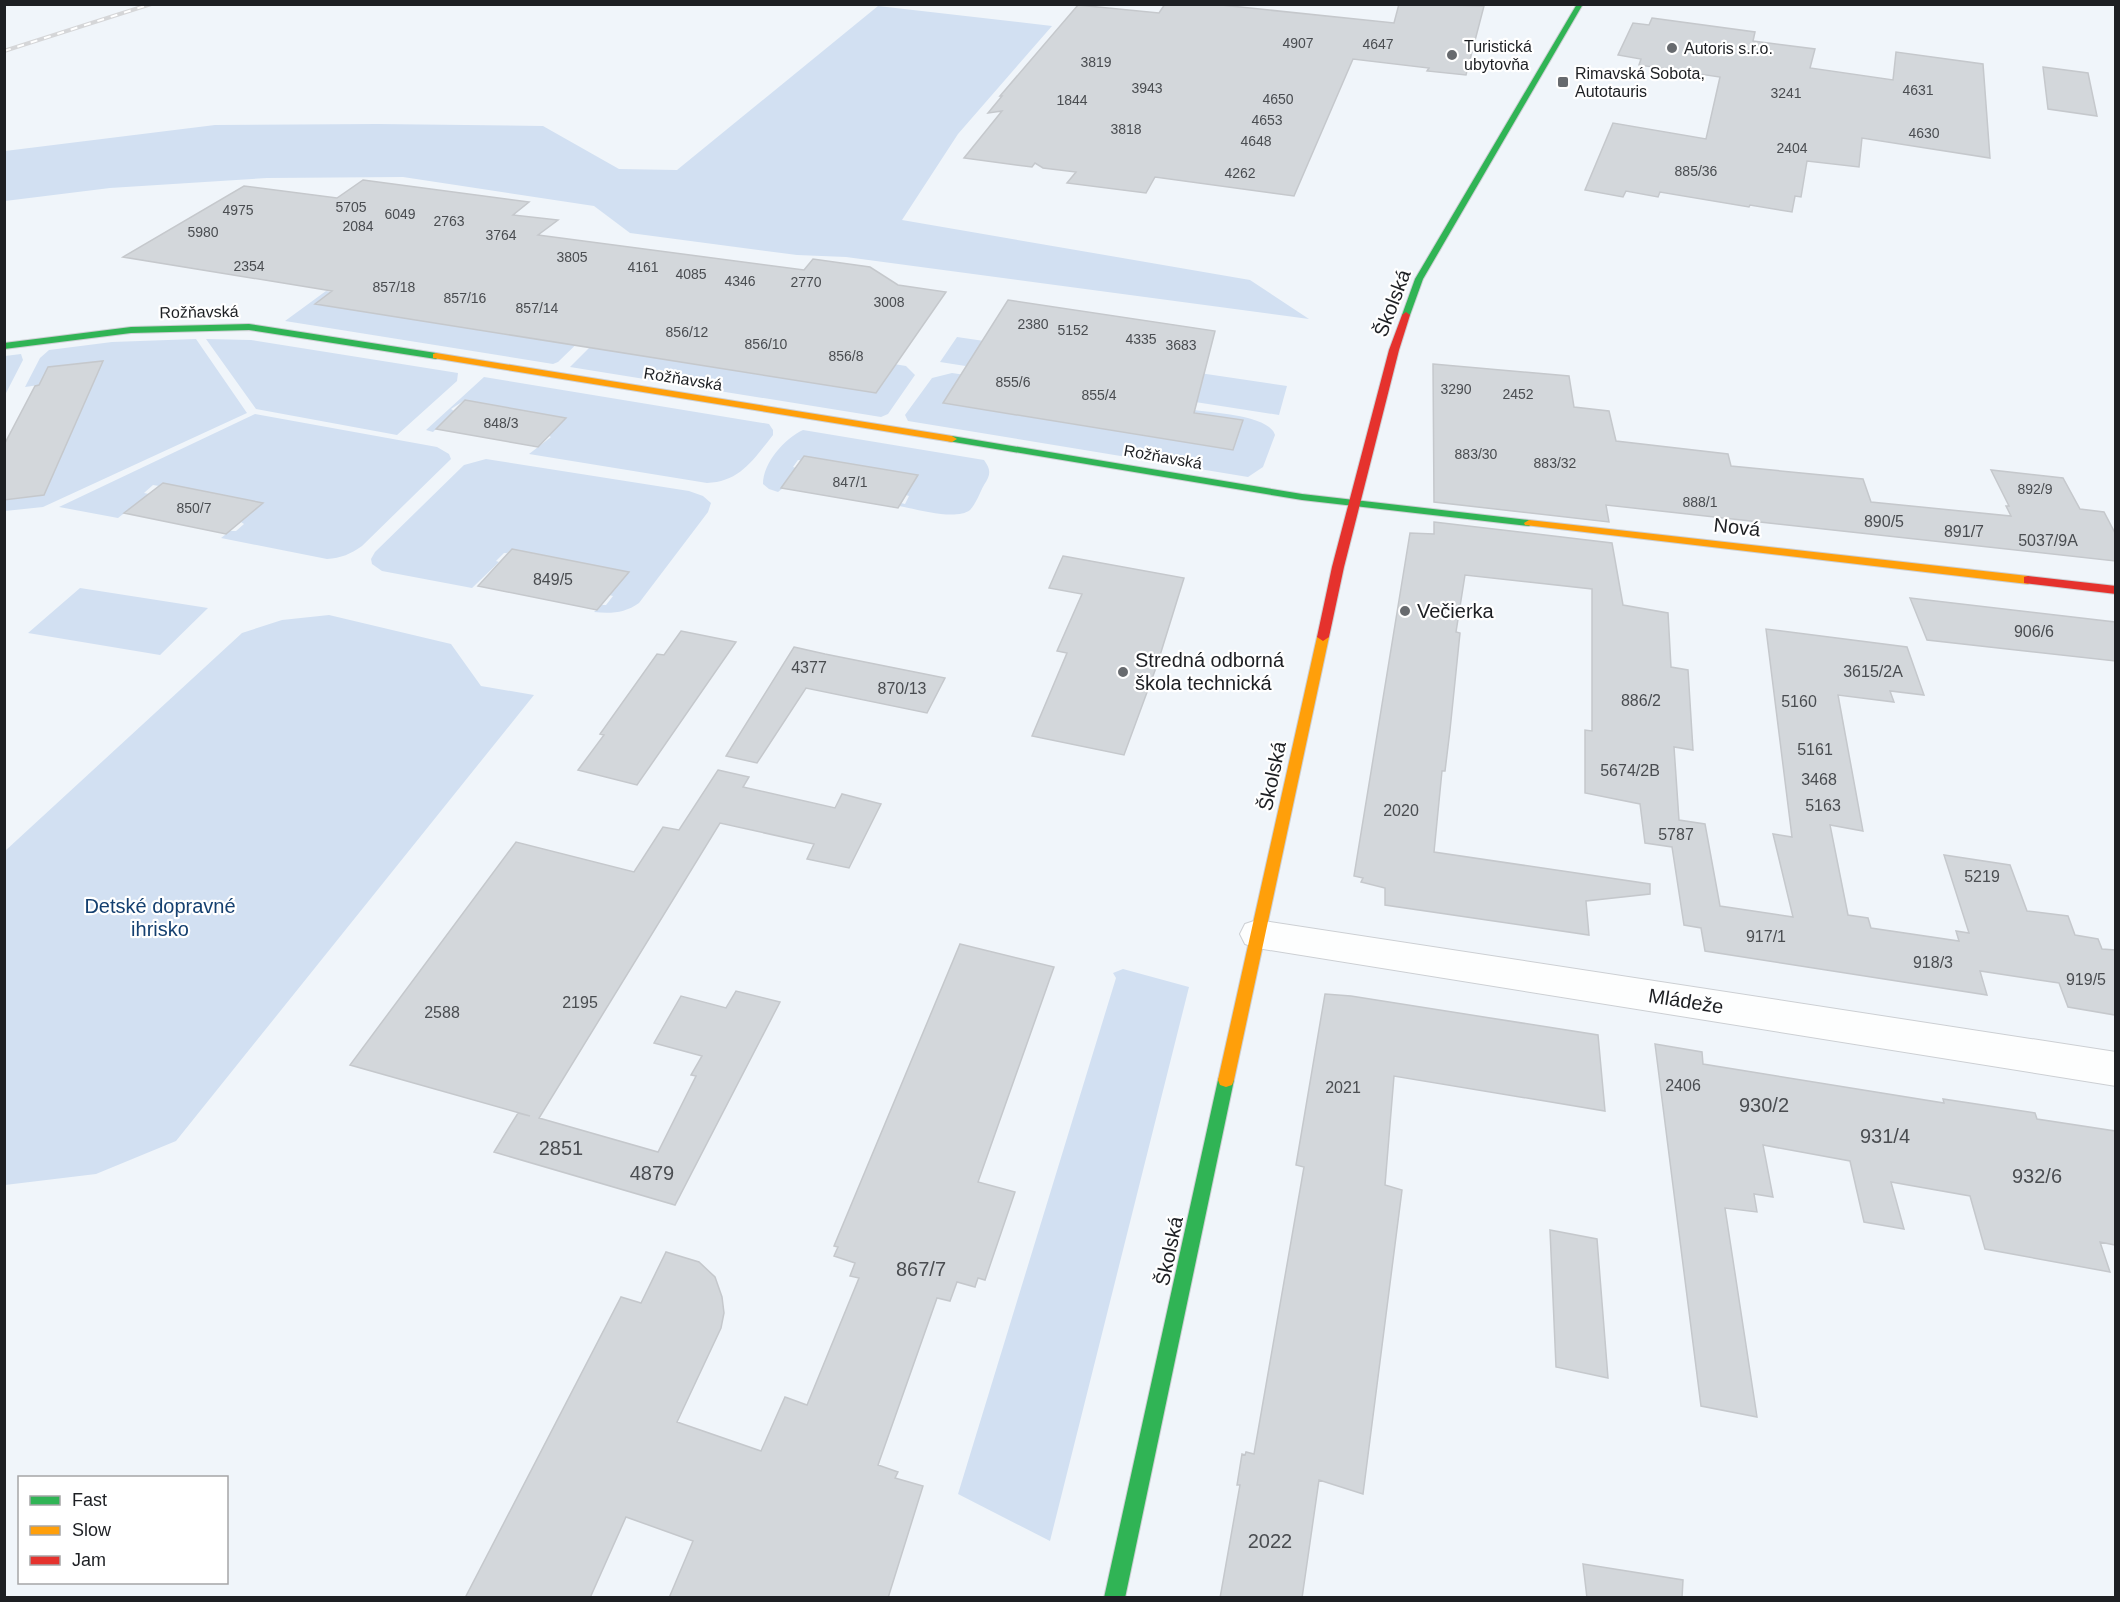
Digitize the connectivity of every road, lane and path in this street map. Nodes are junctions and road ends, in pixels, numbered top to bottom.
1 (1580, 4) edge
2 (4, 346) edge
3 (1353, 503) junction
4 (2115, 590) edge
5 (1257, 934) junction
6 (2115, 1069) edge
7 (1114, 1598) edge

1 - 3 main road, Školská
2 - 3 main road, Rožňavská
3 - 4 main road, Nová
3 - 5 main road, Školská
5 - 6 street, Mládeže
5 - 7 main road, Školská

